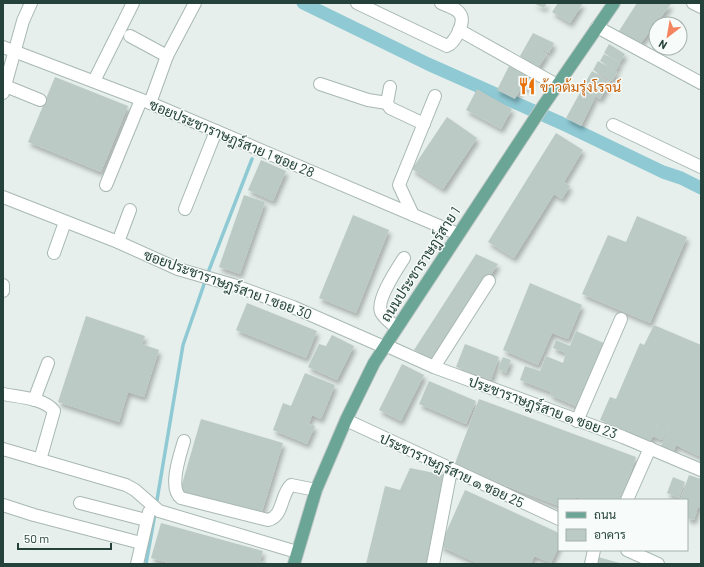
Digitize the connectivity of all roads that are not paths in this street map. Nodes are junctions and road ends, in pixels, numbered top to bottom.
1 (31, 3) edge
2 (132, 3) edge
3 (195, 3) edge
4 (357, 3) edge
5 (441, 3) edge
6 (614, 3) edge
7 (693, 3) edge
8 (701, 7) edge
9 (597, 27) junction
10 (459, 30) junction
11 (130, 36) dead end
12 (3, 47) edge
13 (16, 52) junction
14 (167, 56) junction
15 (94, 81) junction
16 (701, 83) edge
17 (320, 84) dead end
18 (557, 85) junction
19 (390, 87) dead end
20 (4, 88) edge
21 (435, 96) dead end
22 (40, 100) dead end
23 (145, 101) junction
24 (387, 103) junction
25 (424, 124) junction
26 (613, 125) dead end
27 (216, 131) junction
28 (701, 167) edge
29 (106, 185) dead end
30 (3, 197) edge
31 (185, 209) dead end
32 (130, 210) dead end
33 (413, 215) junction
34 (65, 222) junction
35 (458, 234) junction
36 (118, 242) junction
37 (54, 253) dead end
38 (404, 258) dead end
39 (489, 281) dead end
40 (3, 285) edge
41 (3, 291) edge
42 (621, 319) dead end
43 (397, 328) junction
44 (385, 346) junction
45 (48, 363) dead end
46 (434, 367) junction
47 (3, 394) edge
48 (34, 400) junction
49 (346, 420) junction
50 (577, 421) junction
51 (184, 441) dead end
52 (650, 448) junction
53 (3, 449) edge
54 (40, 460) junction
55 (451, 470) junction
56 (701, 470) edge
57 (316, 490) junction
58 (627, 499) edge
59 (80, 503) dead end
60 (3, 505) edge
61 (155, 508) junction
62 (558, 519) edge
63 (146, 520) junction
64 (141, 543) junction
65 (594, 551) edge
66 (629, 551) edge
67 (297, 552) junction
68 (137, 564) edge
69 (294, 564) edge
70 (433, 564) edge
71 (591, 564) edge
72 (658, 564) edge

1 - 13 street
2 - 15 street
3 - 14 street
4 - 10 street
5 - 10 street
6 - 9 main road, ถนนประชาราษฎร์สาย 1
7 - 8 street
9 - 16 street
9 - 18 main road, ถนนประชาราษฎร์สาย 1
10 - 18 street
11 - 14 street
12 - 13 street, ซอยประชาราษฎร์สาย 1 ซอย 28
13 - 15 street, ซอยประชาราษฎร์สาย 1 ซอย 28
13 - 20 street
14 - 23 street
15 - 23 street, ซอยประชาราษฎร์สาย 1 ซอย 28
17 - 24 street
18 - 35 main road, ถนนประชาราษฎร์สาย 1
19 - 24 street
20 - 22 street
21 - 25 street
23 - 27 street, ซอยประชาราษฎร์สาย 1 ซอย 28
23 - 29 street
24 - 25 street
25 - 33 street
26 - 28 street
27 - 31 street
27 - 33 street, ซอยประชาราษฎร์สาย 1 ซอย 28
30 - 34 street, ซอยประชาราษฎร์สาย 1 ซอย 30
32 - 36 street
33 - 35 street, ซอยประชาราษฎร์สาย 1 ซอย 28
34 - 36 street, ซอยประชาราษฎร์สาย 1 ซอย 30
34 - 37 street
35 - 43 main road, ถนนประชาราษฎร์สาย 1
36 - 44 street, ซอยประชาราษฎร์สาย 1 ซอย 30
38 - 43 street
39 - 46 street
40 - 41 street
42 - 50 street
43 - 44 main road, ถนนประชาราษฎร์สาย 1
44 - 46 street, ประชาราษฎร์สาย ๑ ซอย 23
44 - 49 main road, ถนนประชาราษฎร์สาย 1
45 - 48 street
46 - 50 street, ประชาราษฎร์สาย ๑ ซอย 23
47 - 48 street
48 - 54 street
49 - 55 street, ประชาราษฎร์สาย ๑ ซอย 25
49 - 57 main road, ถนนประชาราษฎร์สาย 1
50 - 52 street, ประชาราษฎร์สาย ๑ ซอย 23
51 - 57 street
52 - 56 street, ประชาราษฎร์สาย ๑ ซอย 23
52 - 58 street
53 - 54 street
54 - 61 street
55 - 62 street, ประชาราษฎร์สาย ๑ ซอย 25
55 - 70 street
57 - 67 main road, ถนนประชาราษฎร์สาย 1
59 - 63 street
60 - 64 street
61 - 63 street
61 - 67 street
63 - 64 street
64 - 68 street
65 - 71 street
66 - 72 street
67 - 69 main road, ถนนประชาราษฎร์สาย 1

